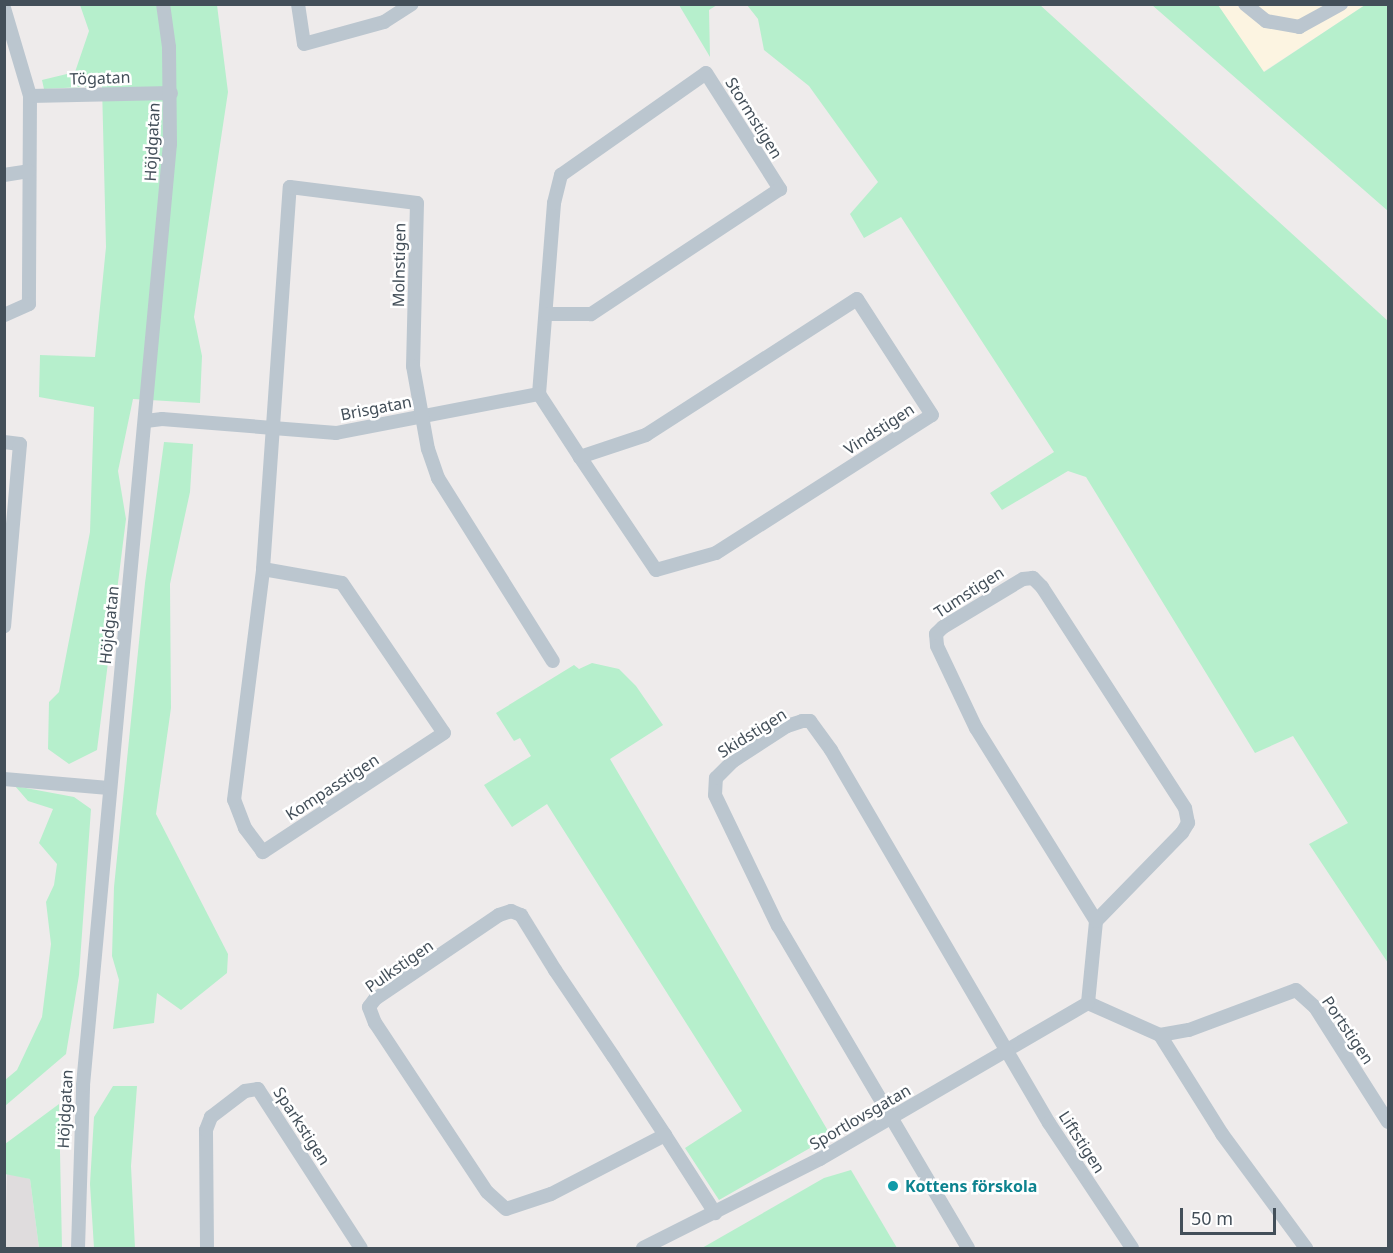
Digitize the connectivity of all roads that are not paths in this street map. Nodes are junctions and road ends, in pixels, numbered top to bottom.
1 (163, 4) edge
2 (298, 4) edge
3 (412, 4) edge
4 (1245, 4) edge
5 (1341, 4) edge
6 (4, 8) edge
7 (9, 43) edge
8 (171, 93) junction
9 (30, 96) junction
10 (29, 171) junction
11 (4, 175) edge
12 (548, 314) junction
13 (4, 315) edge
14 (539, 394) junction
15 (422, 416) junction
16 (146, 422) junction
17 (271, 428) junction
18 (4, 442) edge
19 (580, 457) junction
20 (263, 568) junction
21 (4, 626) edge
22 (553, 661) dead end
23 (4, 779) edge
24 (109, 788) junction
25 (1096, 921) junction
26 (1088, 1003) junction
27 (1160, 1035) junction
28 (1007, 1051) junction
29 (890, 1119) junction
30 (1389, 1122) edge
31 (665, 1135) junction
32 (715, 1213) junction
33 (78, 1248) edge
34 (207, 1248) edge
35 (361, 1248) edge
36 (643, 1248) edge
37 (968, 1248) edge
38 (1132, 1248) edge
39 (1306, 1248) edge

1 - 8 street, Höjdgatan
2 - 3 street
4 - 5 street
6 - 7 street
7 - 9 street
8 - 9 street, Tögatan
8 - 16 street, Höjdgatan
9 - 10 street
10 - 11 street
10 - 13 street
12 - 12 street, Stormstigen
12 - 14 street, Stormstigen
14 - 15 street, Brisgatan
14 - 19 street, Vindstigen
15 - 17 street, Brisgatan
15 - 17 street, Molnstigen
15 - 22 street, Molnstigen
16 - 17 street, Brisgatan
16 - 24 street, Höjdgatan
17 - 20 street, Kompasstigen
18 - 21 street
19 - 19 street, Vindstigen
20 - 20 street, Kompasstigen
23 - 24 street
24 - 33 street, Höjdgatan
25 - 25 street, Tumstigen
25 - 26 street
26 - 27 street
26 - 28 street, Sportlovsgatan
27 - 30 street, Portstigen
27 - 39 street
28 - 29 street, Sportlovsgatan
28 - 29 street, Skidstigen
28 - 38 street, Liftstigen
29 - 32 street, Sportlovsgatan
29 - 37 street
31 - 31 street, Pulkstigen
31 - 32 street, Pulkstigen
32 - 36 street, Sportlovsgatan
34 - 35 street, Sparkstigen

